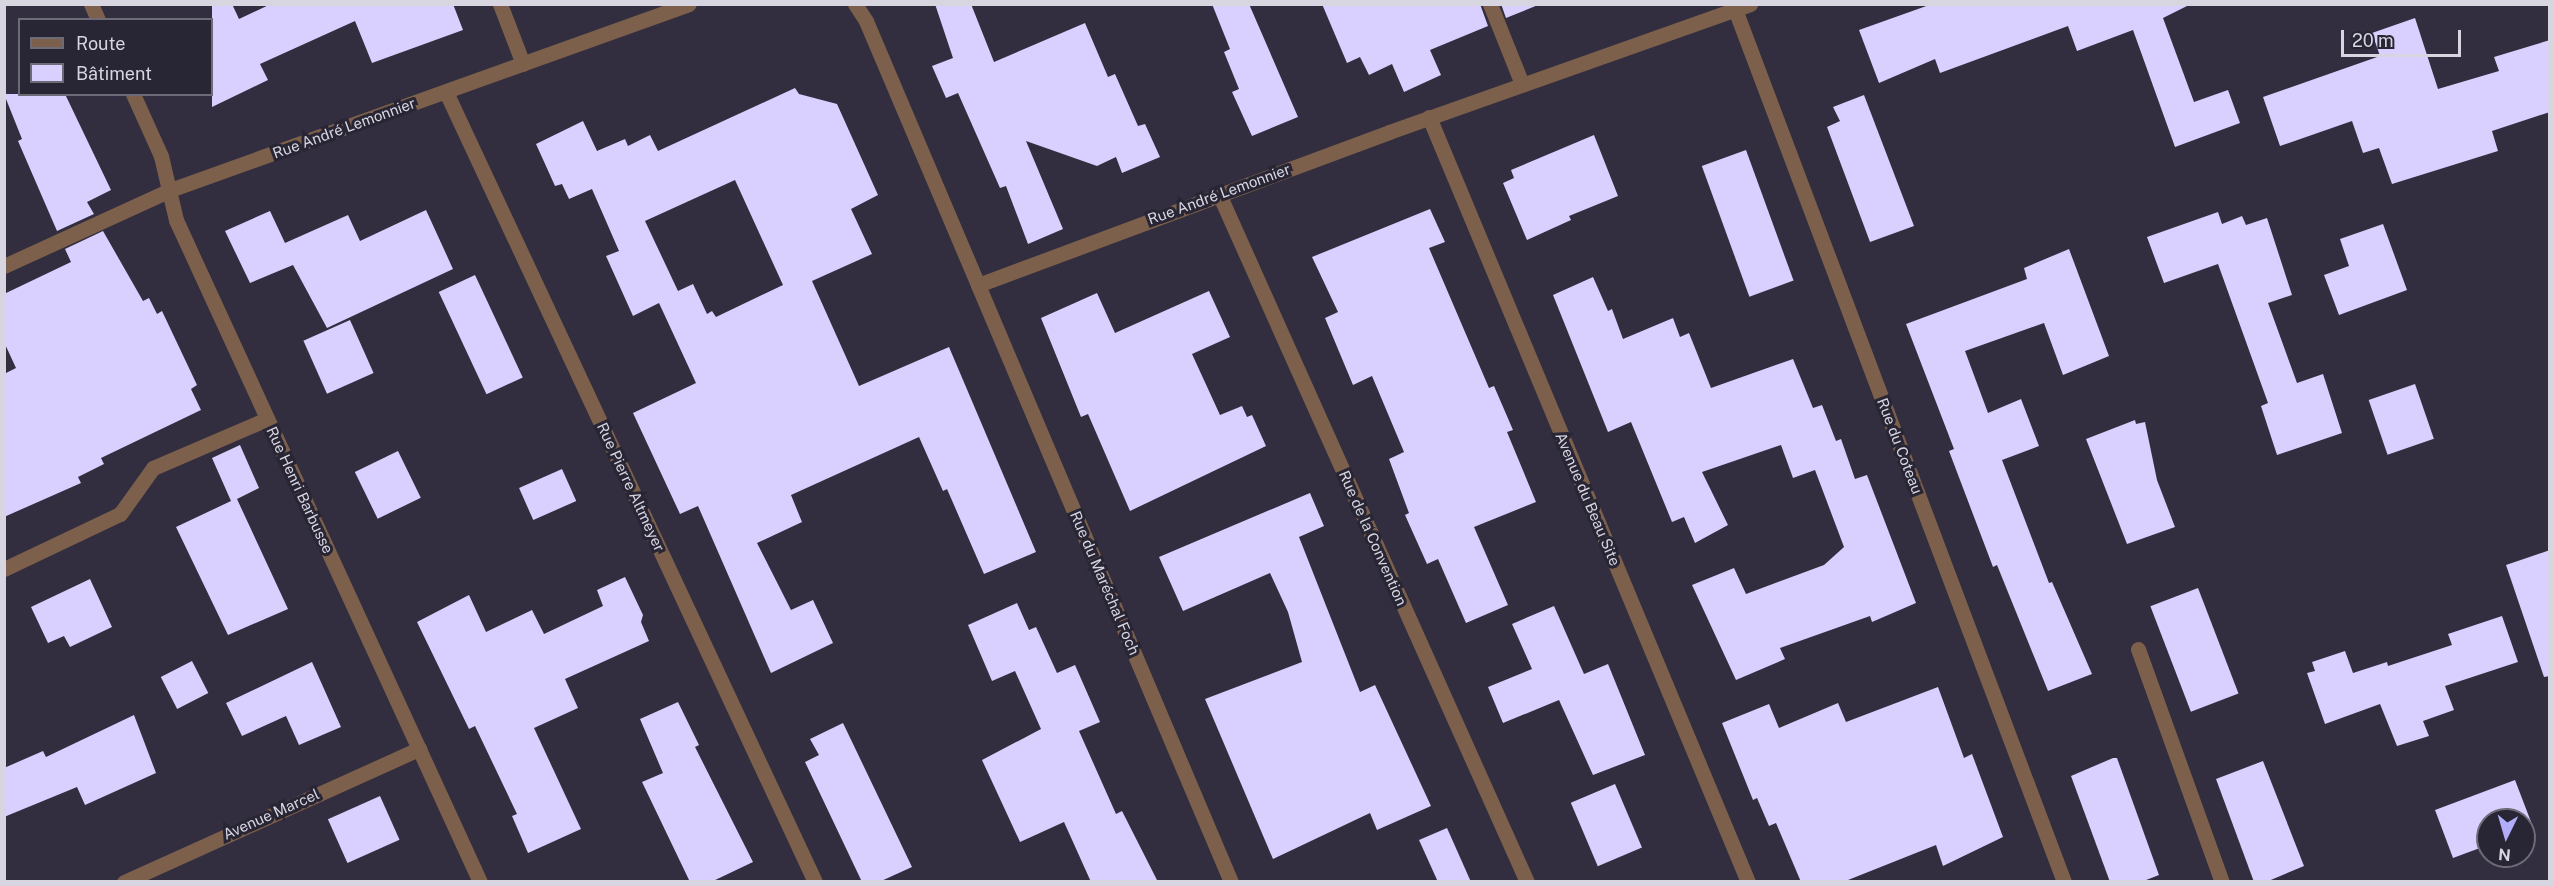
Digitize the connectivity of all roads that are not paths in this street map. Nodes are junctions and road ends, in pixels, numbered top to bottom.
1 (91, 4) edge
2 (500, 4) edge
3 (689, 4) edge
4 (855, 4) edge
5 (1490, 4) edge
6 (1750, 4) edge
7 (1734, 7) edge
8 (97, 18) edge
9 (523, 64) junction
10 (1522, 84) junction
11 (446, 92) junction
12 (134, 96) edge
13 (1429, 117) junction
14 (170, 190) junction
15 (1219, 194) junction
16 (4, 266) edge
17 (978, 285) junction
18 (267, 419) junction
19 (4, 569) edge
20 (2138, 649) dead end
21 (419, 749) junction
22 (124, 882) edge
23 (480, 882) edge
24 (815, 882) edge
25 (1231, 882) edge
26 (1527, 882) edge
27 (1748, 882) edge
28 (2064, 882) edge
29 (2222, 882) edge

1 - 8 street
2 - 9 street
3 - 9 street, Rue André Lemonnier
4 - 17 street
5 - 10 street
6 - 7 street, Rue André Lemonnier
7 - 10 street, Rue André Lemonnier
7 - 28 street, Rue du Coteau
9 - 11 street, Rue André Lemonnier
10 - 13 street, Rue André Lemonnier
11 - 14 street, Rue André Lemonnier
11 - 24 street, Rue Pierre Altmeyer
12 - 14 street, Rue Henri Barbusse
13 - 15 street, Rue André Lemonnier
13 - 27 street, Avenue du Beau Site
14 - 16 street, Rue André Lemonnier
14 - 18 street, Rue Henri Barbusse
15 - 17 street, Rue André Lemonnier
15 - 26 street, Rue de la Convention
17 - 25 street, Rue du Maréchal Foch
18 - 19 street
18 - 21 street, Rue Henri Barbusse
20 - 29 street
21 - 22 street, Avenue Marcel
21 - 23 street, Rue Henri Barbusse

